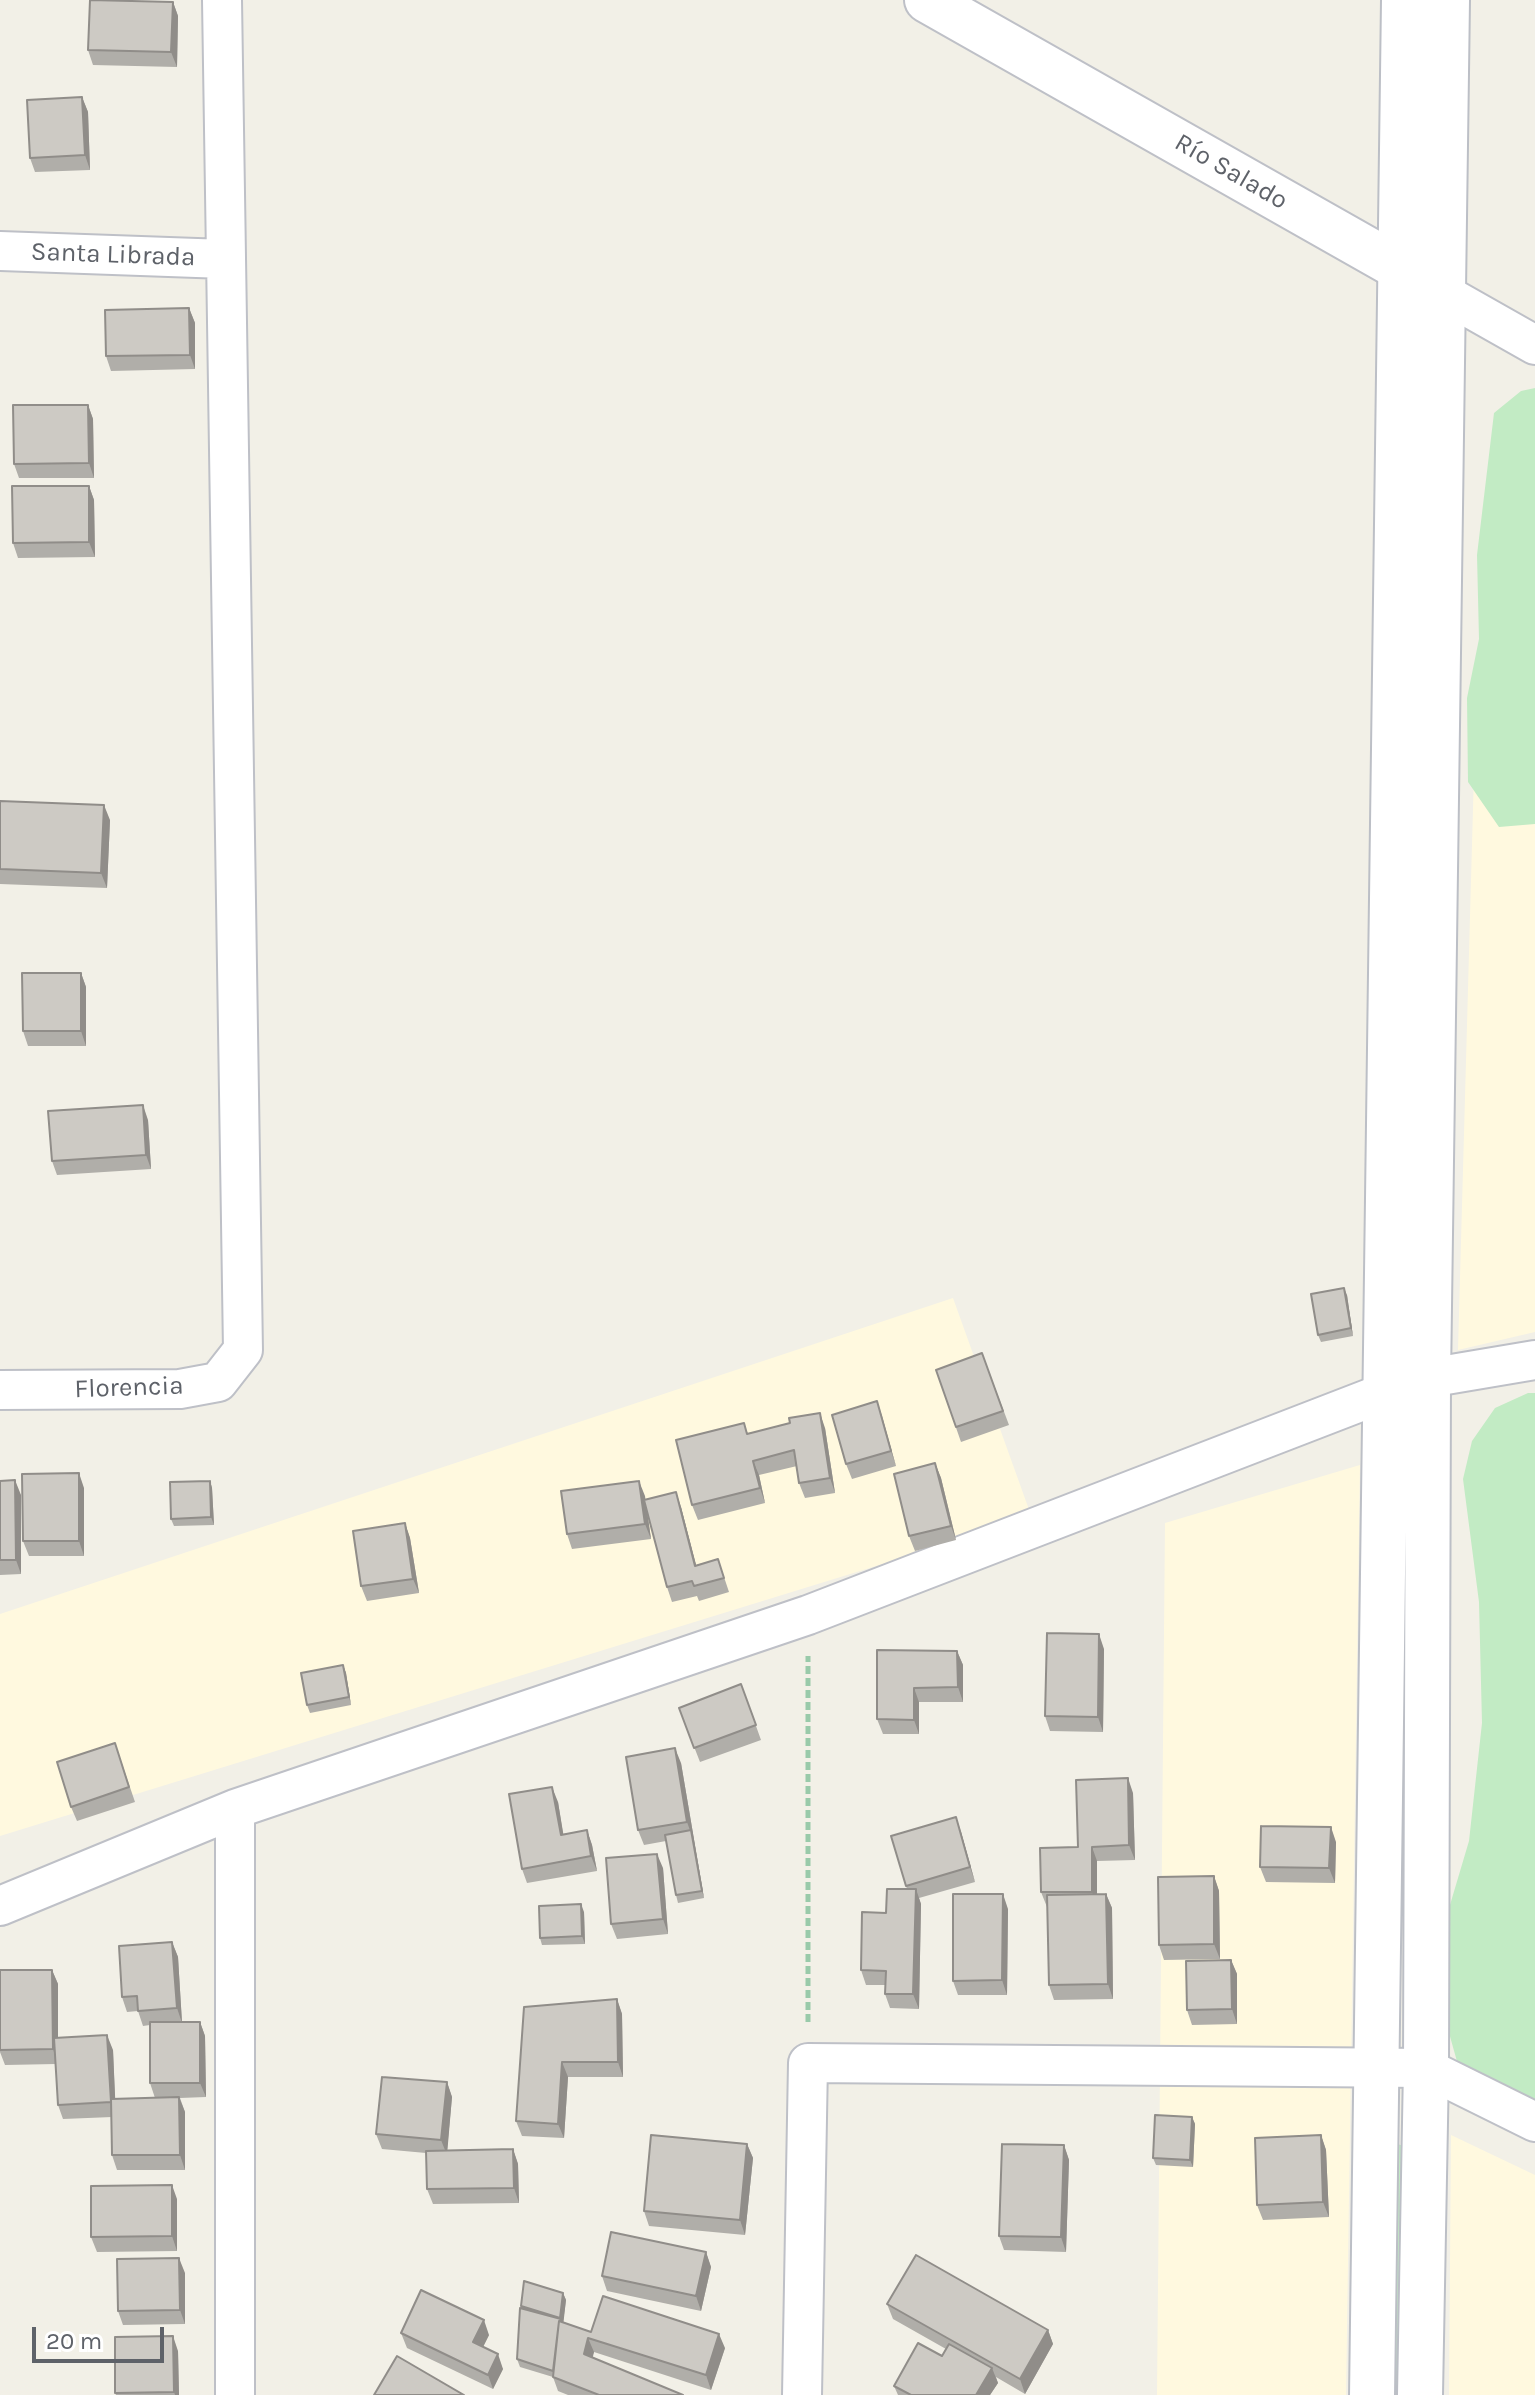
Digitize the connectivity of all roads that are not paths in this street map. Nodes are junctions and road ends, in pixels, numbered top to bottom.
1 (222, 0) edge
2 (927, 0) edge
3 (1404, 0) edge
4 (1447, 0) edge
5 (0, 251) edge
6 (225, 259) junction
7 (1400, 268) junction
8 (1443, 293) junction
9 (1535, 345) edge
10 (1535, 1360) edge
11 (1428, 1378) junction
12 (0, 1390) edge
13 (1386, 1392) junction
14 (235, 1809) junction
15 (0, 1906) edge
16 (1426, 2068) junction
17 (1376, 2069) junction
18 (1535, 2122) edge
19 (235, 2395) edge
20 (802, 2395) edge
21 (1372, 2395) edge
22 (1420, 2395) edge

1 - 6 street
2 - 7 main road, Río Salado
3 - 7 main road
4 - 8 main road
5 - 6 street, Santa Librada
6 - 12 street, Florencia
7 - 8 main road, Río Salado
7 - 13 main road
8 - 9 street, Río Salado
8 - 11 main road
10 - 11 street
11 - 16 main road
13 - 14 street
13 - 17 main road
14 - 15 street
14 - 19 street
16 - 17 street
16 - 18 street
16 - 22 main road
17 - 20 street
17 - 21 main road

